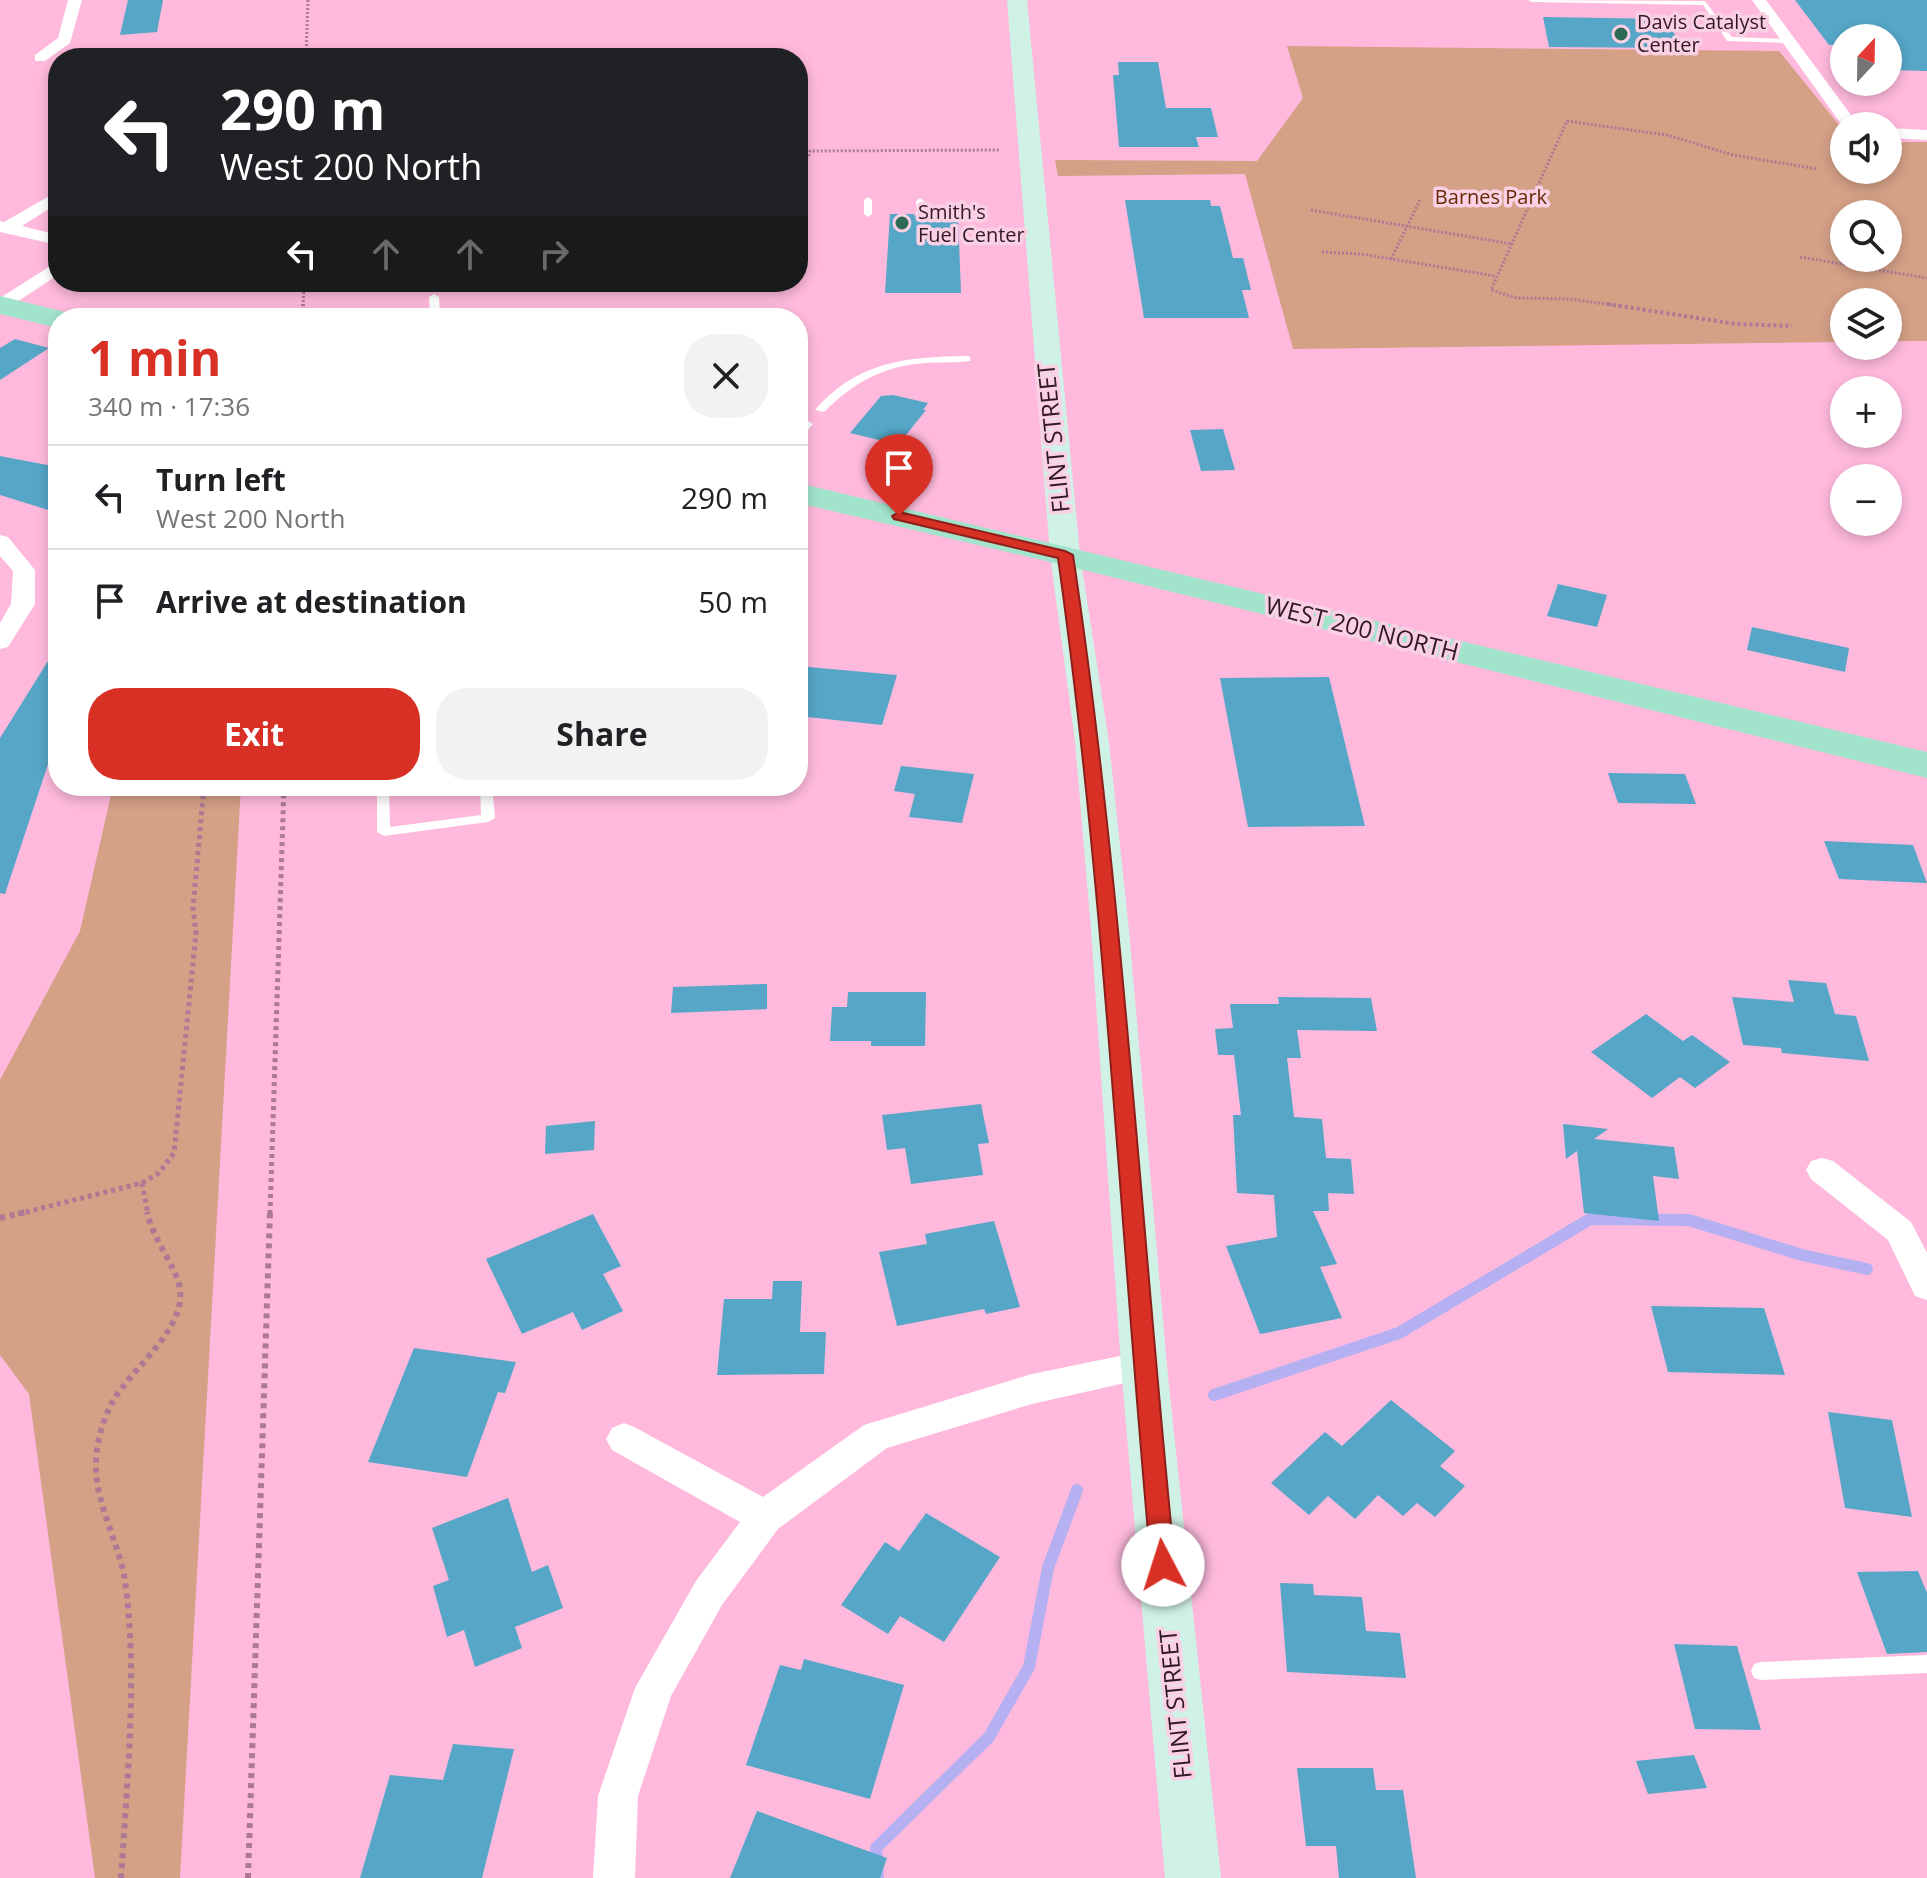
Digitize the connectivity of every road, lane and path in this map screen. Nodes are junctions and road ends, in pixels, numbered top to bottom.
1 (75, 0) edge
2 (308, 0) edge
3 (1017, 0) edge
4 (1532, 0) edge
5 (1759, 0) edge
6 (1704, 2) edge
7 (1789, 41) junction
8 (54, 48) edge
9 (306, 48) edge
10 (48, 52) edge
11 (40, 58) dead end
12 (1841, 112) edge
13 (1902, 134) edge
14 (1927, 135) edge
15 (999, 150) dead end
16 (808, 158) edge
17 (1818, 169) dead end
18 (868, 200) dead end
19 (1420, 200) dead end
20 (920, 201) dead end
21 (48, 202) edge
22 (1311, 210) dead end
23 (868, 214) dead end
24 (920, 214) dead end
25 (1407, 226) junction
26 (3, 227) edge
27 (48, 238) edge
28 (1512, 244) junction
29 (1322, 252) dead end
30 (1800, 257) dead end
31 (1391, 259) junction
32 (48, 274) edge
33 (1495, 276) junction
34 (1927, 278) edge
35 (434, 297) dead end
36 (0, 306) edge
37 (435, 308) edge
38 (48, 317) edge
39 (1792, 326) dead end
40 (967, 359) dead end
41 (820, 410) dead end
42 (808, 495) edge
43 (0, 542) edge
44 (1065, 555) junction
45 (0, 642) edge
46 (1927, 765) edge
47 (203, 796) edge
48 (284, 796) edge
49 (383, 796) edge
50 (487, 796) edge
51 (1822, 1170) dead end
52 (142, 1183) junction
53 (0, 1218) edge
54 (1927, 1286) edge
55 (1144, 1366) junction
56 (624, 1439) dead end
57 (765, 1517) junction
58 (1927, 1664) edge
59 (1761, 1671) dead end
60 (121, 1878) edge
61 (248, 1878) edge
62 (614, 1878) edge
63 (1193, 1878) edge

1 - 8 street
2 - 9 path
3 - 44 street, FLINT STREET
4 - 6 lane
5 - 7 street
6 - 7 lane
7 - 12 street
10 - 11 street
13 - 14 street
15 - 16 path
17 - 28 path
18 - 23 lane
19 - 25 path
20 - 24 lane
21 - 26 street
22 - 25 path
25 - 28 path
25 - 31 path
26 - 27 street
28 - 33 path
29 - 31 path
30 - 34 path
31 - 33 path
32 - 36 street
33 - 39 path
35 - 37 lane
36 - 38 main road
40 - 41 lane
42 - 44 main road, WEST 200 NORTH
43 - 45 street
44 - 46 main road, WEST 200 NORTH
44 - 55 street, FLINT STREET
47 - 52 path
48 - 61 path
49 - 50 lane
51 - 54 street
52 - 53 path
52 - 60 path
55 - 57 street
55 - 63 street, FLINT STREET
56 - 57 street
57 - 62 street
58 - 59 lane

